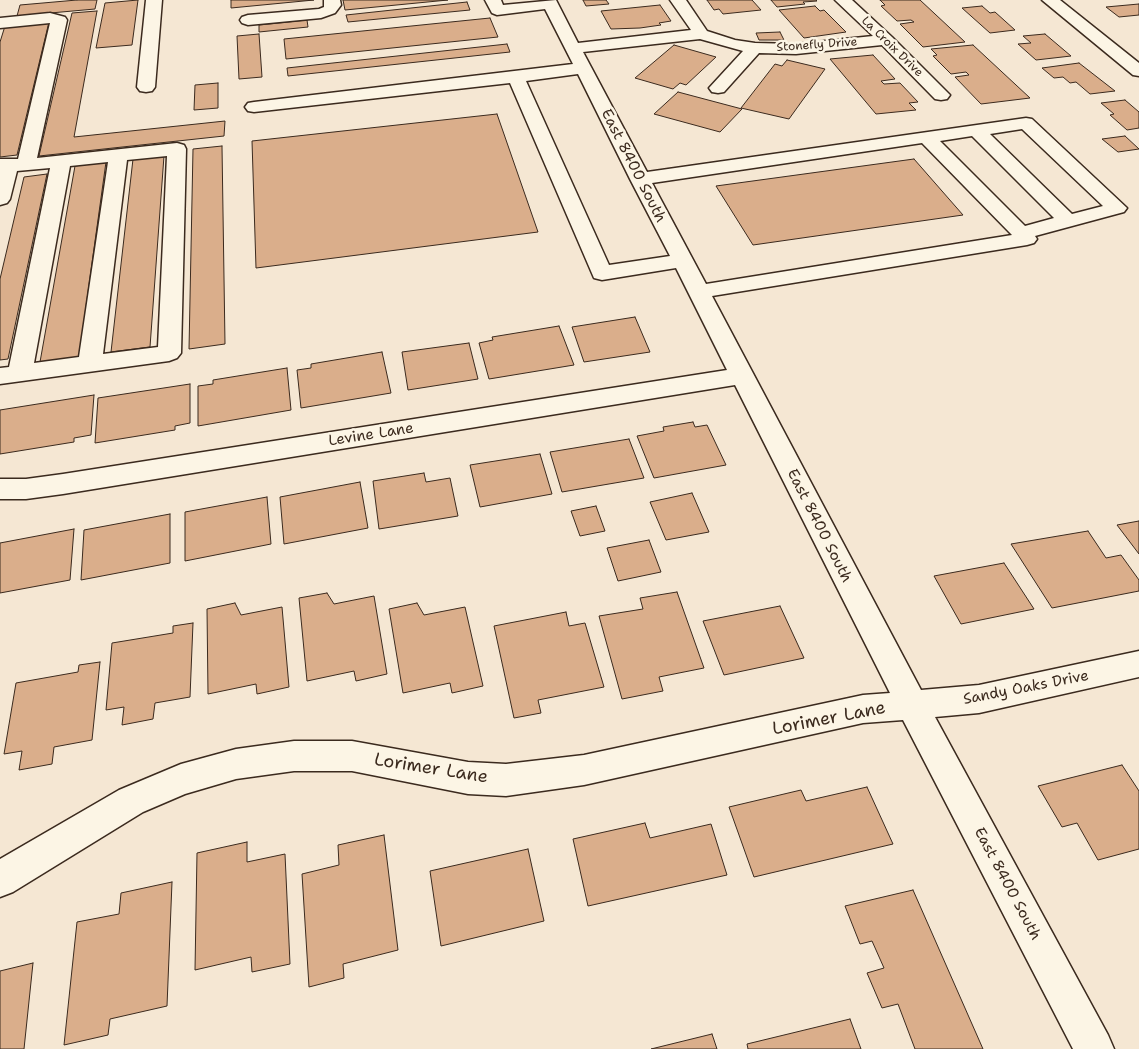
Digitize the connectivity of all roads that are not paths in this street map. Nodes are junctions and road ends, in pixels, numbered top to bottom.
1 (154, 0) edge
2 (332, 0) edge
3 (493, 0) edge
4 (678, 0) edge
5 (843, 0) edge
6 (1050, 0) edge
7 (549, 2) edge
8 (1, 16) edge
9 (248, 20) dead end
10 (701, 34) junction
11 (886, 40) junction
12 (755, 48) junction
13 (578, 58) junction
14 (1139, 71) edge
15 (516, 77) junction
16 (146, 87) dead end
17 (718, 88) dead end
18 (941, 95) dead end
19 (254, 106) dead end
20 (976, 130) junction
21 (926, 137) junction
22 (118, 155) junction
23 (61, 161) junction
24 (12, 165) edge
25 (640, 179) junction
26 (0, 199) edge
27 (1068, 221) junction
28 (1021, 233) junction
29 (682, 260) junction
30 (698, 292) junction
31 (90, 364) junction
32 (10, 375) edge
33 (742, 376) junction
34 (0, 490) edge
35 (1139, 664) edge
36 (912, 705) junction
37 (0, 878) edge
38 (1094, 1049) edge

1 - 16 street
2 - 9 street
3 - 7 street
4 - 10 street
5 - 11 street, La Croix Drive
6 - 14 street
7 - 13 street, East 8400 South
8 - 24 street
10 - 12 street, Stonefly Drive
10 - 13 street
11 - 12 street, Stonefly Drive
11 - 18 street, La Croix Drive
12 - 17 street
13 - 15 street
13 - 25 street, East 8400 South
15 - 19 street
15 - 29 street
20 - 21 street
20 - 27 street
20 - 27 street
21 - 25 street
21 - 28 street
22 - 23 street
22 - 31 street
22 - 31 street
23 - 24 street
23 - 32 street
24 - 26 street
25 - 29 street, East 8400 South
27 - 28 street
28 - 30 street
29 - 30 street, East 8400 South
30 - 33 street, East 8400 South
31 - 32 street
33 - 34 street, Levine Lane
33 - 36 street, East 8400 South
35 - 36 street, Sandy Oaks Drive
36 - 37 street, Lorimer Lane
36 - 38 street, East 8400 South

